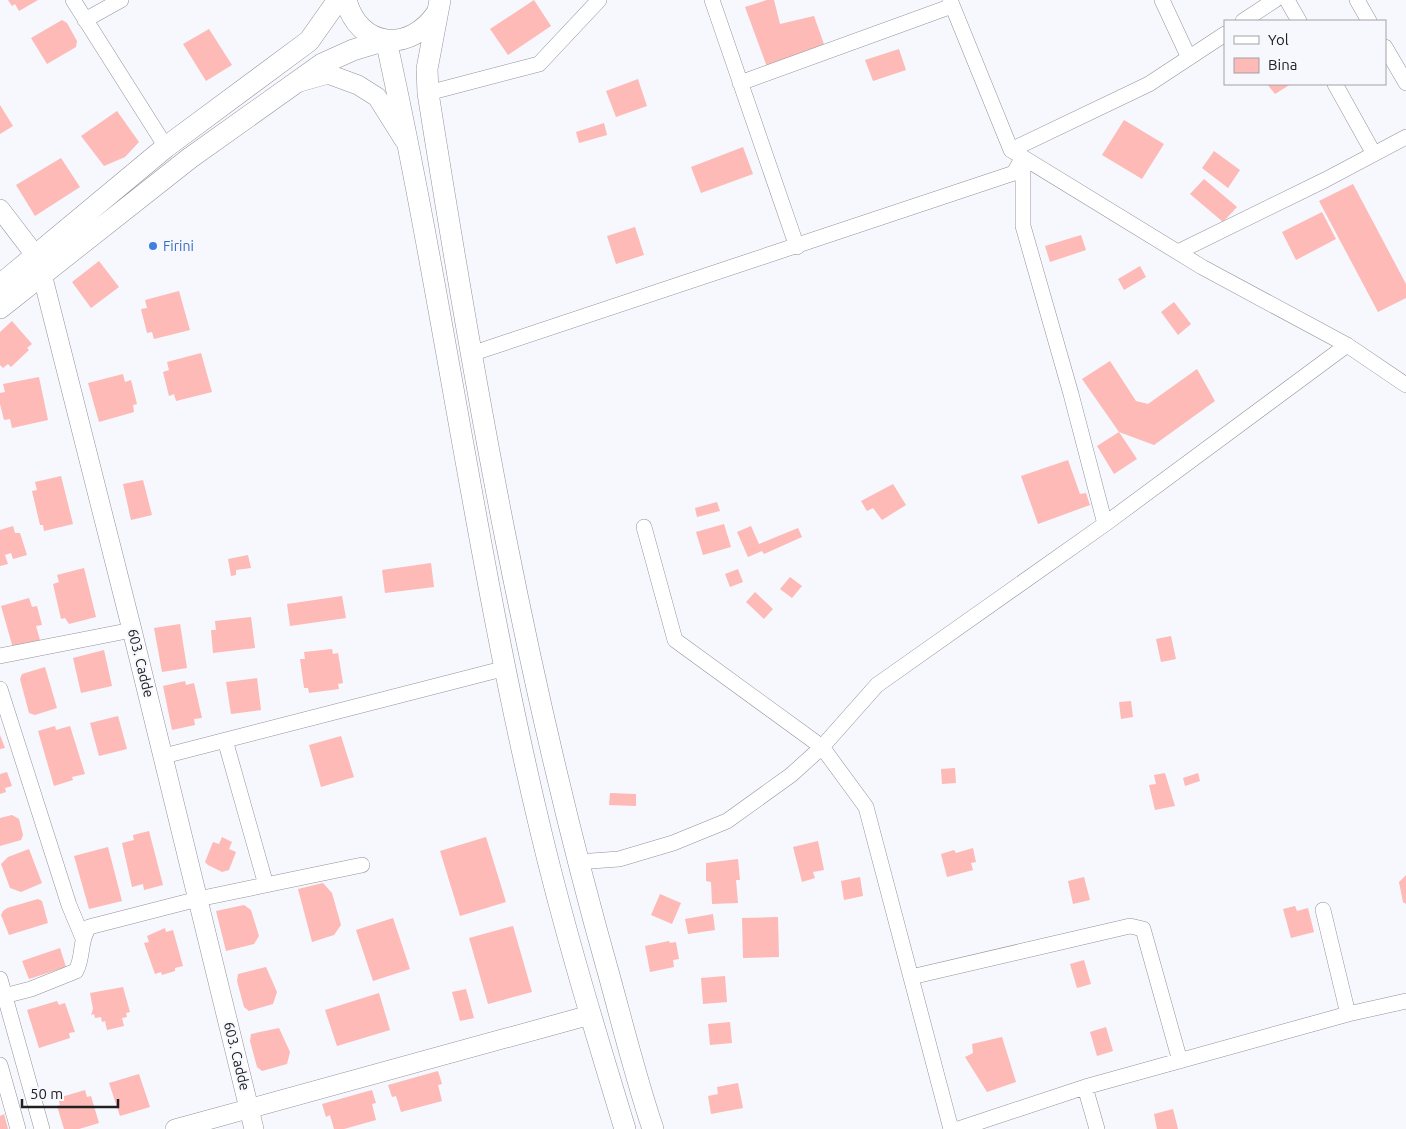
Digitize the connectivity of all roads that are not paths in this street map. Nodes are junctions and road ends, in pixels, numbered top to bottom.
1 (73, 0) edge
2 (121, 0) edge
3 (338, 0) edge
4 (346, 0) edge
5 (599, 0) edge
6 (712, 0) edge
7 (1162, 0) edge
8 (1275, 0) edge
9 (1287, 0) edge
10 (1357, 0) edge
11 (951, 3) edge
12 (438, 6) edge
13 (85, 20) junction
14 (1245, 20) edge
15 (1298, 20) edge
16 (1368, 20) edge
17 (1224, 35) edge
18 (386, 40) junction
19 (1386, 49) edge
20 (1189, 58) junction
21 (740, 83) junction
22 (1406, 83) edge
23 (294, 84) junction
24 (1336, 85) edge
25 (428, 93) junction
26 (1406, 137) edge
27 (407, 145) junction
28 (166, 147) junction
29 (1017, 154) junction
30 (1374, 154) junction
31 (0, 209) edge
32 (797, 247) junction
33 (1178, 252) junction
34 (39, 265) junction
35 (0, 285) edge
36 (0, 308) edge
37 (1347, 345) junction
38 (471, 354) junction
39 (1406, 385) edge
40 (1105, 524) junction
41 (644, 526) dead end
42 (132, 630) junction
43 (0, 656) edge
44 (506, 668) junction
45 (0, 689) edge
46 (225, 740) junction
47 (822, 747) junction
48 (164, 756) junction
49 (577, 862) junction
50 (362, 865) dead end
51 (266, 885) junction
52 (198, 899) junction
53 (1323, 910) dead end
54 (82, 936) junction
55 (911, 977) junction
56 (0, 979) edge
57 (2, 996) edge
58 (1406, 1000) edge
59 (1348, 1014) junction
60 (590, 1015) junction
61 (1180, 1060) junction
62 (0, 1065) edge
63 (1085, 1087) junction
64 (250, 1108) junction
65 (18, 1129) edge
66 (42, 1129) edge
67 (175, 1129) edge
68 (254, 1129) edge
69 (625, 1129) edge
70 (653, 1129) edge
71 (951, 1129) edge
72 (958, 1129) edge
73 (1097, 1129) edge

1 - 13 street
2 - 13 street
3 - 28 main road
4 - 18 main road
5 - 25 street
6 - 21 street
7 - 20 street
8 - 14 street
9 - 15 street
10 - 16 street
11 - 21 street
11 - 29 street
12 - 18 main road
12 - 25 main road
13 - 28 street
17 - 20 street
18 - 23 main road
18 - 27 main road
19 - 22 street
20 - 29 street
21 - 32 street
23 - 27 street
23 - 34 main road
24 - 30 street
25 - 38 main road
26 - 30 street
27 - 44 main road
28 - 34 main road
29 - 32 street
29 - 33 street
29 - 40 street
30 - 33 street
31 - 34 street, 603. Cadde
32 - 38 street
33 - 37 street
34 - 35 main road
34 - 36 main road
34 - 42 street, 603. Cadde
37 - 39 street
37 - 40 street
38 - 49 main road
40 - 47 street
41 - 47 street
42 - 43 street
42 - 48 street, 603. Cadde
44 - 46 street
44 - 60 main road
45 - 54 street
46 - 48 street
46 - 51 street
47 - 49 street
47 - 55 street
48 - 52 street, 603. Cadde
49 - 70 main road
50 - 51 street
51 - 52 street
52 - 54 street
52 - 64 street, 603. Cadde
53 - 59 street
54 - 57 street
55 - 61 street
55 - 71 street
56 - 57 street
57 - 66 street
58 - 59 street
59 - 61 street
60 - 64 street
60 - 69 main road
61 - 63 street
62 - 65 street
63 - 72 street
63 - 73 street
64 - 67 street
64 - 68 street, 603. Cadde

